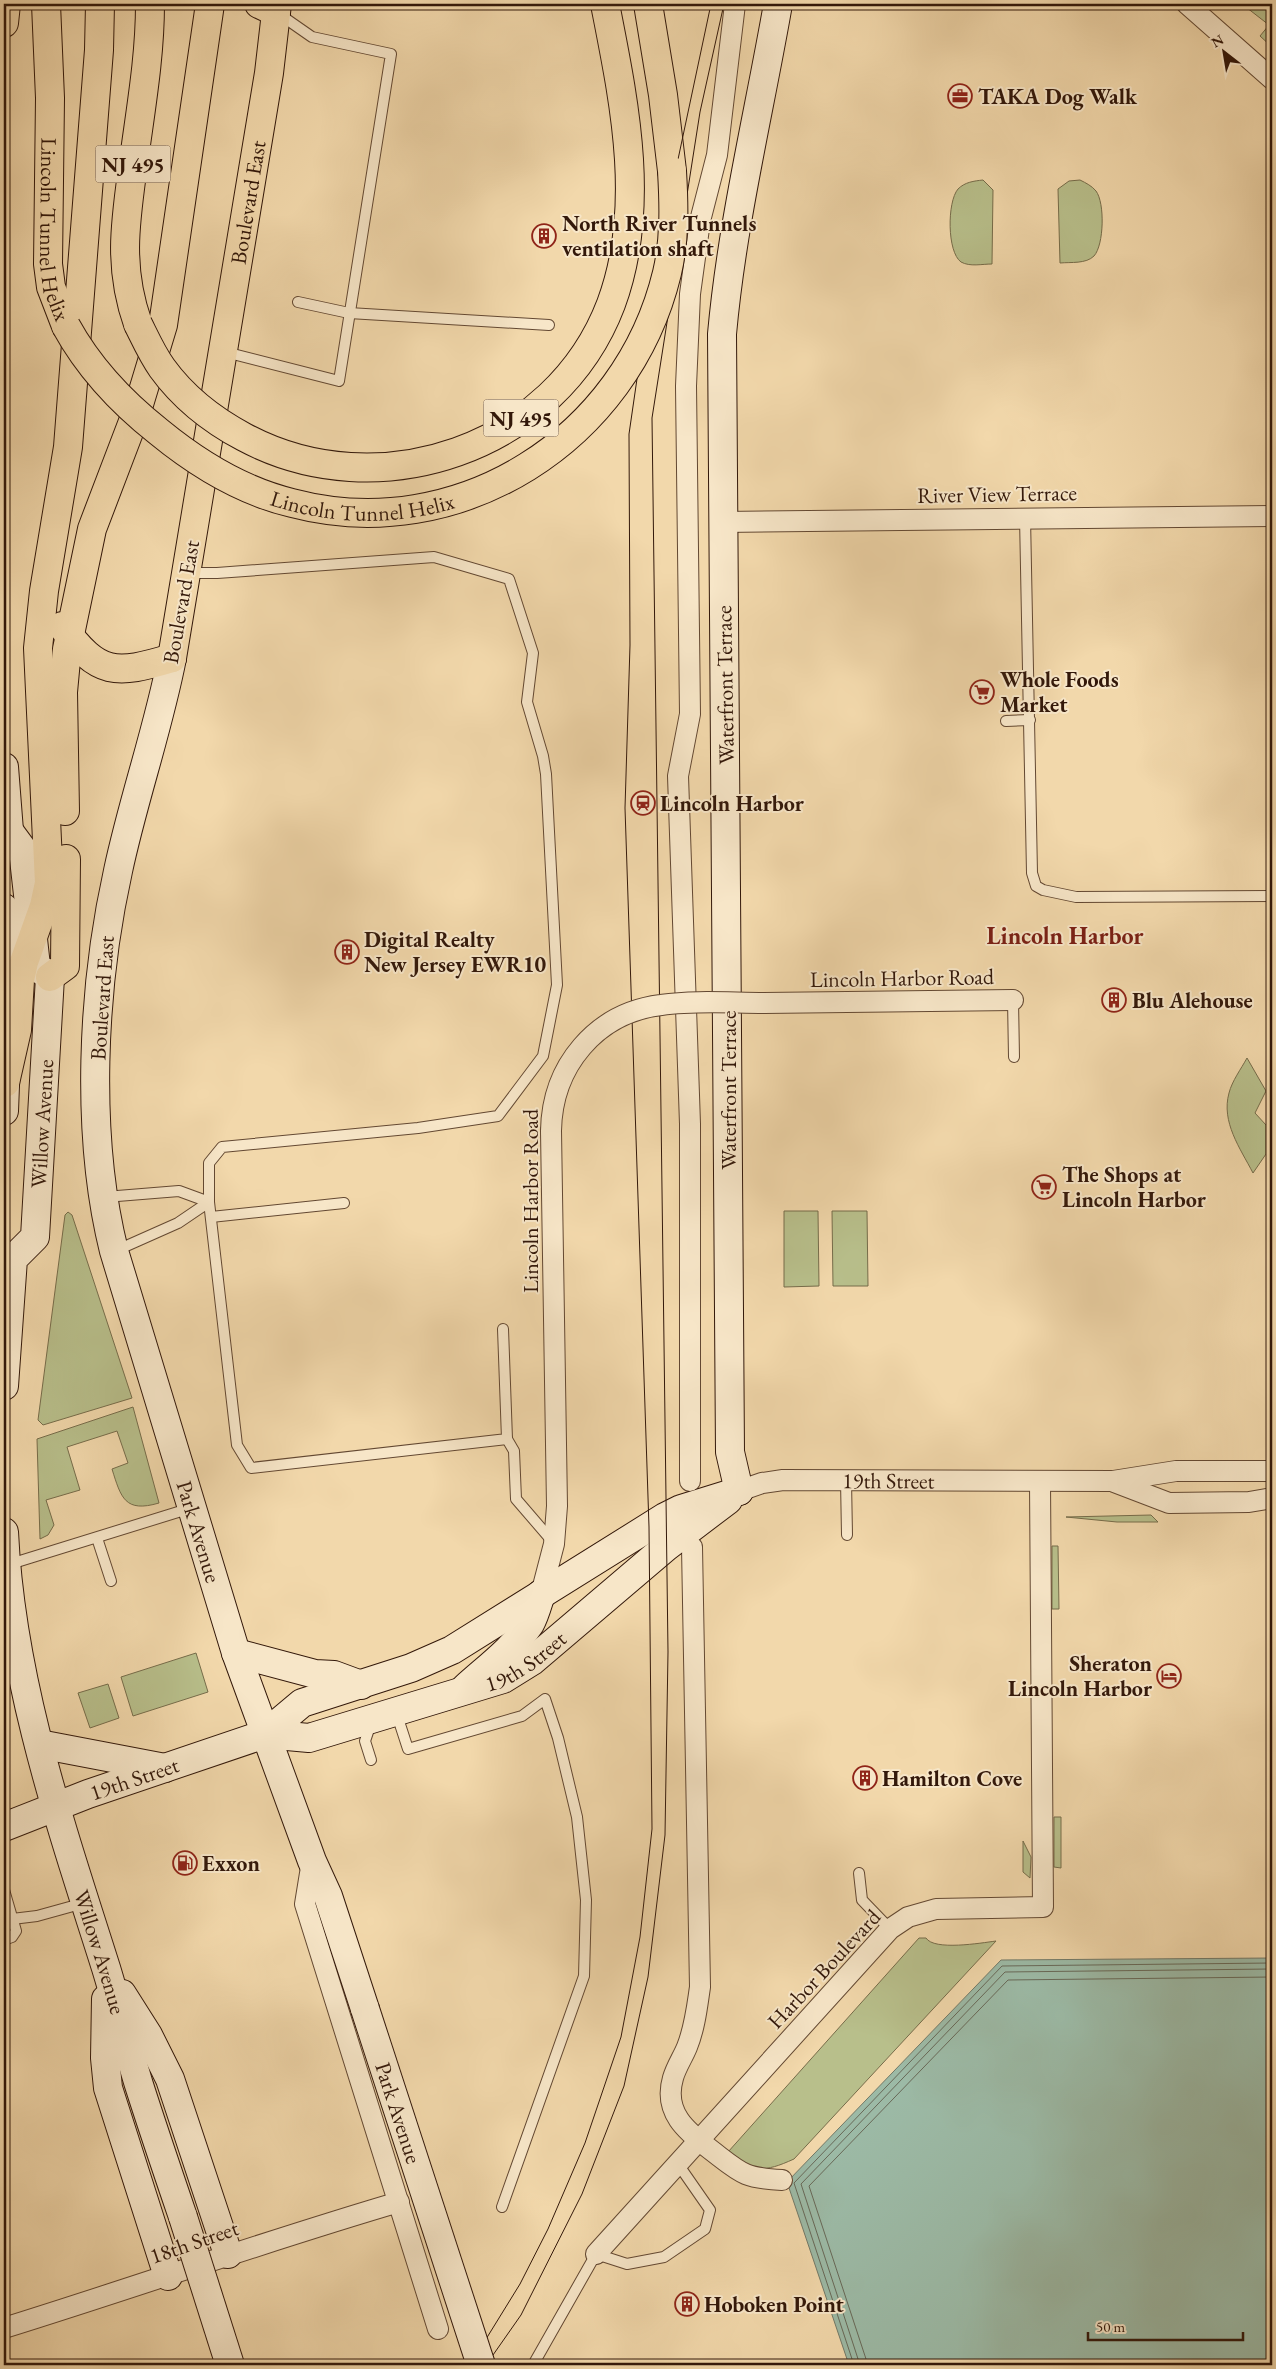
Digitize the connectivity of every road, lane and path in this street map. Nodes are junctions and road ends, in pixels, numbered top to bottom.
1 (6, 4) edge
2 (46, 4) edge
3 (100, 4) edge
4 (150, 4) edge
5 (210, 4) edge
6 (605, 4) edge
7 (648, 4) edge
8 (735, 4) edge
9 (778, 4) edge
10 (1187, 4) edge
11 (271, 6) edge
12 (4, 23) edge
13 (1272, 78) edge
14 (298, 302) dead end
15 (349, 313) junction
16 (549, 325) dead end
17 (222, 351) junction
18 (1272, 516) edge
19 (1025, 517) junction
20 (722, 522) junction
21 (186, 573) junction
22 (43, 599) junction
23 (70, 636) junction
24 (172, 658) junction
25 (1030, 720) junction
26 (1006, 721) dead end
27 (4, 767) edge
28 (6, 836) edge
29 (1272, 896) edge
30 (4, 908) edge
31 (34, 936) junction
32 (50, 977) junction
33 (1013, 1000) joint
34 (1014, 1057) dead end
35 (5, 1078) edge
36 (4, 1111) edge
37 (102, 1198) junction
38 (209, 1202) junction
39 (344, 1203) dead end
40 (211, 1217) junction
41 (114, 1251) junction
42 (8, 1254) edge
43 (503, 1329) dead end
44 (4, 1386) edge
45 (507, 1439) junction
46 (1272, 1471) edge
47 (846, 1480) junction
48 (690, 1481) dead end
49 (1040, 1482) junction
50 (1113, 1482) junction
51 (739, 1491) junction
52 (1272, 1498) edge
53 (191, 1508) junction
54 (4, 1532) edge
55 (847, 1535) dead end
56 (97, 1538) junction
57 (554, 1544) junction
58 (692, 1547) dead end
59 (6, 1565) junction
60 (111, 1581) dead end
61 (541, 1594) junction
62 (236, 1653) junction
63 (361, 1685) junction
64 (460, 1692) junction
65 (384, 1716) junction
66 (265, 1734) junction
67 (39, 1744) junction
68 (371, 1760) dead end
69 (167, 1768) junction
70 (55, 1807) junction
71 (4, 1827) edge
72 (312, 1861) junction
73 (859, 1873) dead end
74 (4, 1890) edge
75 (84, 1902) junction
76 (8, 1919) edge
77 (890, 1929) junction
78 (4, 1940) edge
79 (106, 1970) junction
80 (699, 2141) junction
81 (678, 2164) junction
82 (782, 2180) dead end
83 (399, 2202) junction
84 (502, 2207) dead end
85 (228, 2254) junction
86 (596, 2254) junction
87 (168, 2276) junction
88 (4, 2328) edge
89 (438, 2329) dead end
90 (230, 2365) edge
91 (481, 2365) edge
92 (533, 2365) edge

1 - 12 main road
2 - 7 main road, Lincoln Tunnel Helix / NJ 495, bridge
3 - 22 main road
4 - 6 main road, Lincoln Tunnel Helix / NJ 495, bridge
5 - 23 main road
8 - 48 street
9 - 20 main road, Waterfront Terrace
10 - 13 street
11 - 15 lane
11 - 17 main road, Boulevard East
14 - 15 lane
15 - 16 lane
15 - 17 lane
17 - 21 main road, Boulevard East
18 - 19 street, River View Terrace
19 - 20 street, River View Terrace
19 - 25 lane
20 - 51 main road, Waterfront Terrace
21 - 24 main road, Boulevard East
21 - 38 lane
22 - 23 main road
22 - 31 main road
23 - 24 main road
23 - 32 main road
24 - 37 main road, Boulevard East
25 - 26 lane
25 - 29 lane
27 - 28 main road
28 - 31 main road
30 - 35 main road
31 - 32 main road
31 - 35 main road
32 - 42 main road, Willow Avenue
33 - 34 lane
33 - 57 street, Lincoln Harbor Road, bridge
35 - 36 main road, Willow Avenue
37 - 38 lane
37 - 41 main road, Park Avenue
38 - 40 lane
38 - 41 lane
39 - 40 lane
40 - 45 lane
41 - 53 main road, Park Avenue
42 - 44 main road, Willow Avenue
43 - 45 lane
45 - 57 lane
46 - 50 street
47 - 49 street, 19th Street
47 - 51 street, 19th Street
47 - 55 lane
49 - 50 street
49 - 77 street, Harbor Boulevard
50 - 52 street
51 - 61 main road, 19th Street
51 - 64 main road, 19th Street
53 - 56 lane
53 - 62 main road, Park Avenue
54 - 59 main road, Willow Avenue
56 - 59 lane
56 - 60 lane
57 - 61 street, Lincoln Harbor Road
58 - 80 street
59 - 67 main road, Willow Avenue
61 - 63 main road, 19th Street
61 - 64 main road
62 - 63 main road
62 - 66 main road, Park Avenue
63 - 66 main road, 19th Street
64 - 65 main road, 19th Street
65 - 66 main road, 19th Street
65 - 68 lane
65 - 84 lane
66 - 69 main road, 19th Street
66 - 72 main road, Park Avenue
67 - 69 main road
67 - 70 main road, Willow Avenue
69 - 70 main road, 19th Street
70 - 71 main road, 19th Street
70 - 75 main road, Willow Avenue
72 - 83 street, Park Avenue
72 - 91 main road, Park Avenue, bridge
73 - 77 lane
74 - 76 lane
75 - 76 lane
75 - 79 main road, Willow Avenue
76 - 78 lane
77 - 80 street, Harbor Boulevard
79 - 85 main road
79 - 87 main road
79 - 90 main road, Willow Avenue, bridge
80 - 81 street, Harbor Boulevard
80 - 82 street
81 - 86 street, Harbor Boulevard
81 - 86 lane
83 - 85 street, 18th Street
83 - 89 street, Park Avenue
85 - 87 street, 18th Street
86 - 92 lane, Harbor Boulevard
87 - 88 street, 18th Street

